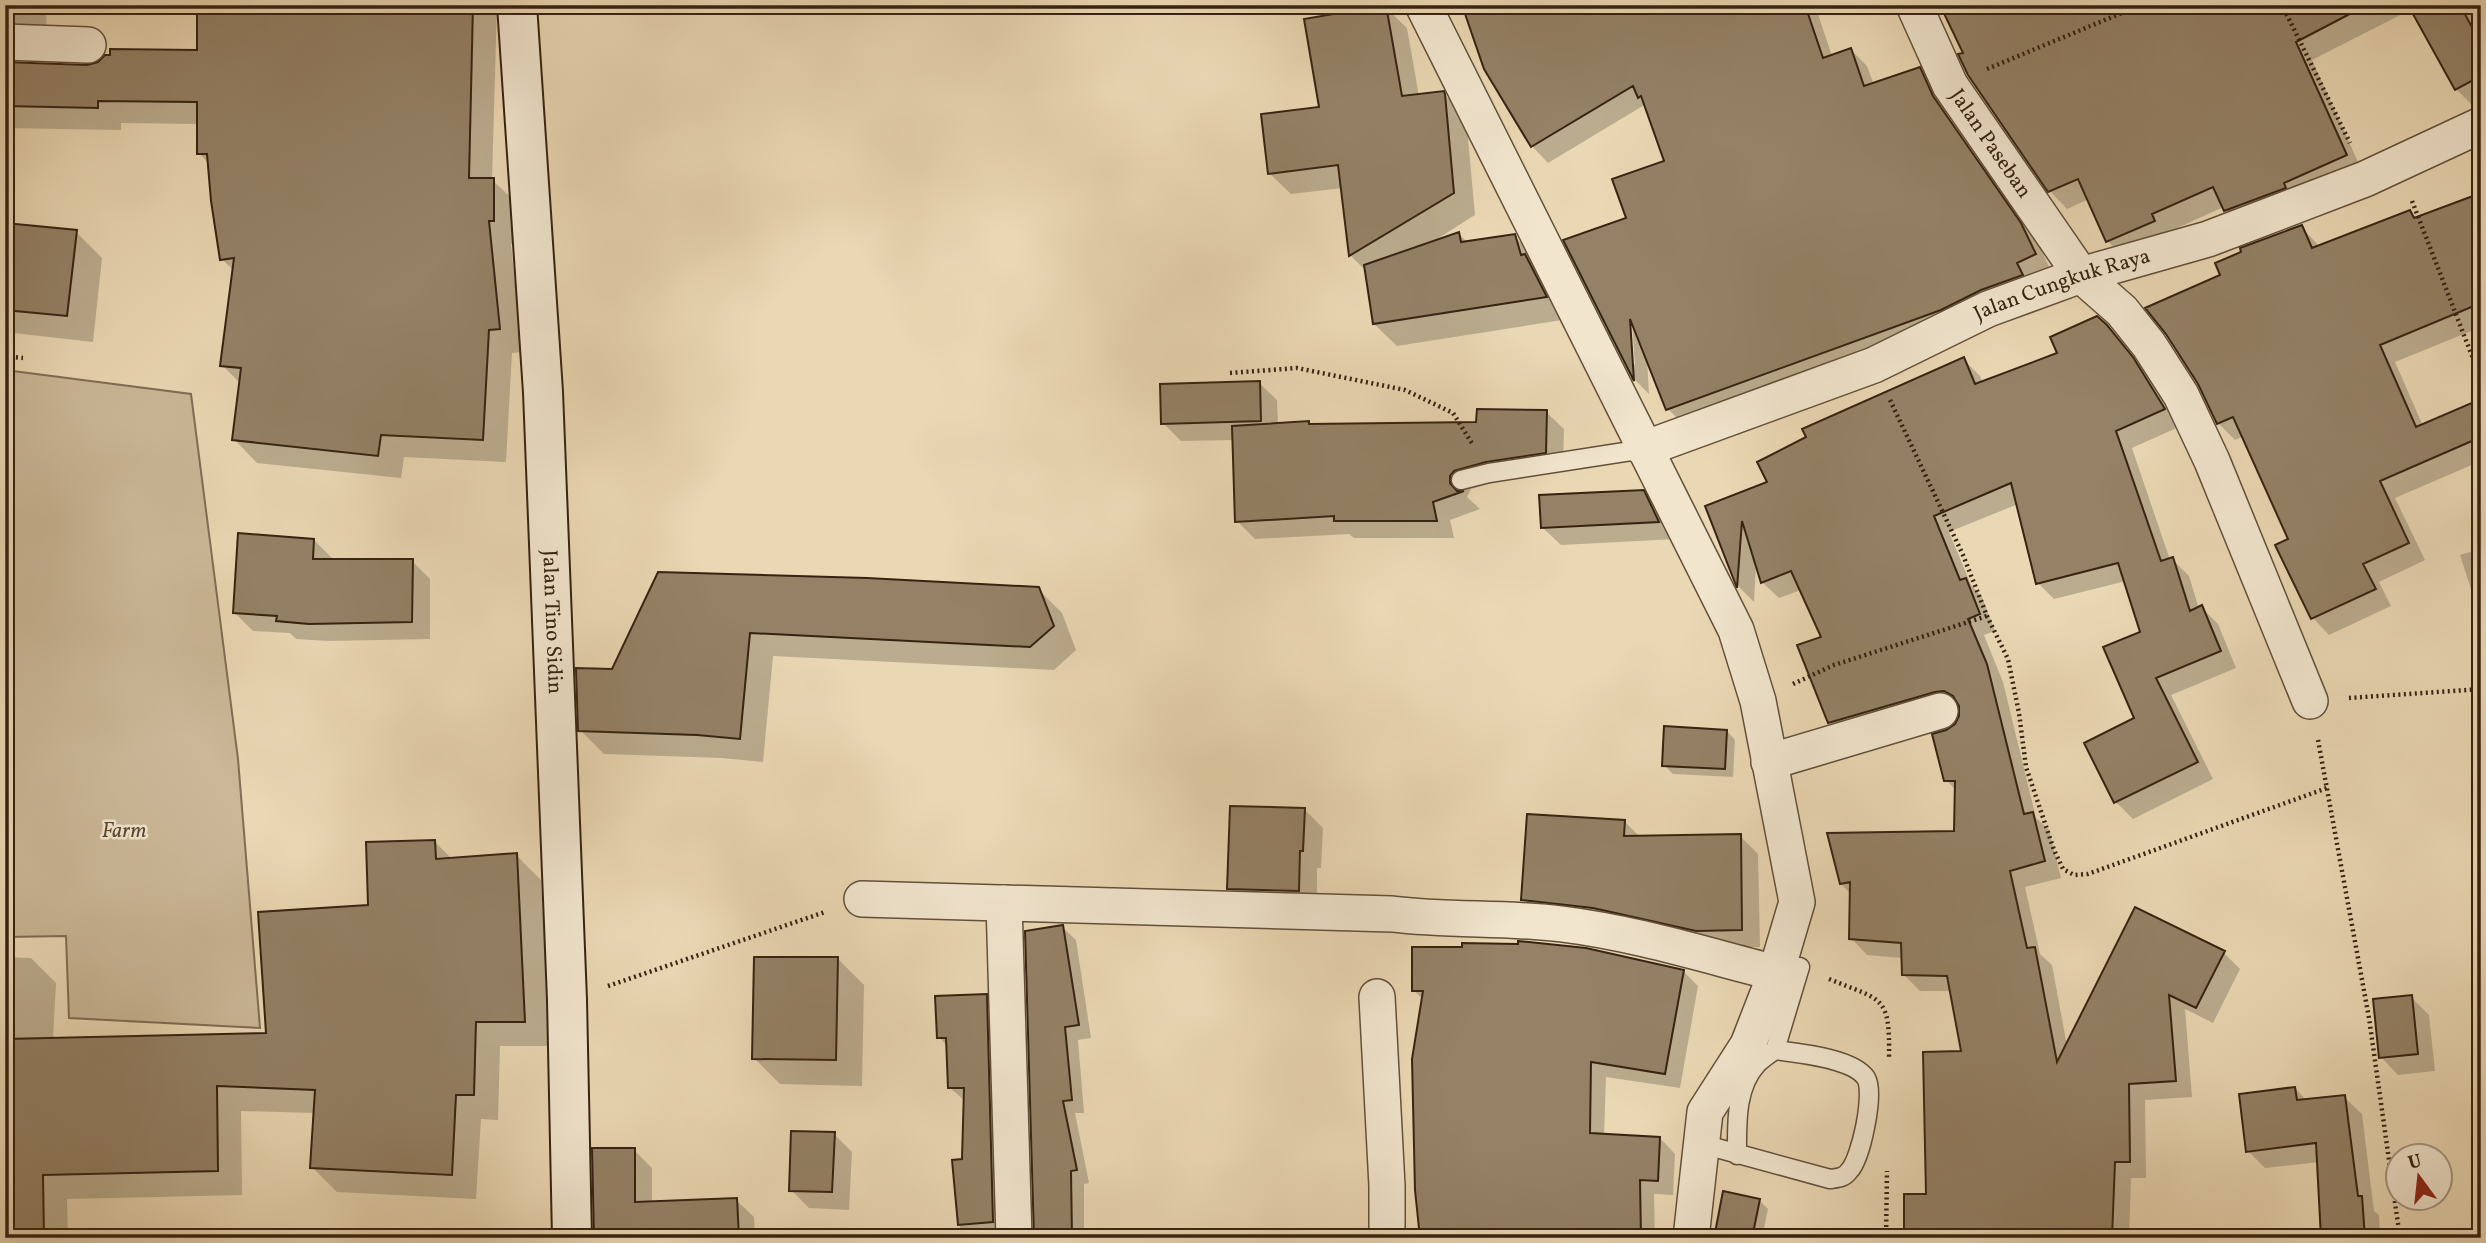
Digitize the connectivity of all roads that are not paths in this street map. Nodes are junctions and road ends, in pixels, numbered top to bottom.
1 (517, 5) edge
2 (1423, 5) edge
3 (1914, 5) edge
4 (5, 42) edge
5 (88, 45) dead end
6 (2481, 125) edge
7 (2081, 275) junction
8 (1644, 449) junction
9 (1461, 480) dead end
10 (2310, 701) road end
11 (1940, 711) dead end
12 (1769, 762) junction
13 (862, 899) road end
14 (1004, 903) junction
15 (1788, 970) junction
16 (1377, 997) dead end
17 (1775, 1050) junction
18 (1702, 1144) junction
19 (1737, 1155) junction
20 (572, 1238) edge
21 (1014, 1238) edge
22 (1387, 1238) edge
23 (1691, 1238) edge

1 - 20 street, Jalan Tino Sidin
2 - 8 street
3 - 7 street, Jalan Paseban
4 - 5 street
6 - 7 street, Jalan Cungkuk Raya
7 - 8 street, Jalan Cungkuk Raya
7 - 10 street, Jalan Paseban
8 - 9 lane
8 - 12 street
11 - 12 street
12 - 15 street
13 - 14 street
14 - 15 street
14 - 21 street
15 - 17 lane
15 - 18 street
16 - 22 street
17 - 19 lane
17 - 19 lane
18 - 19 lane
18 - 23 street

